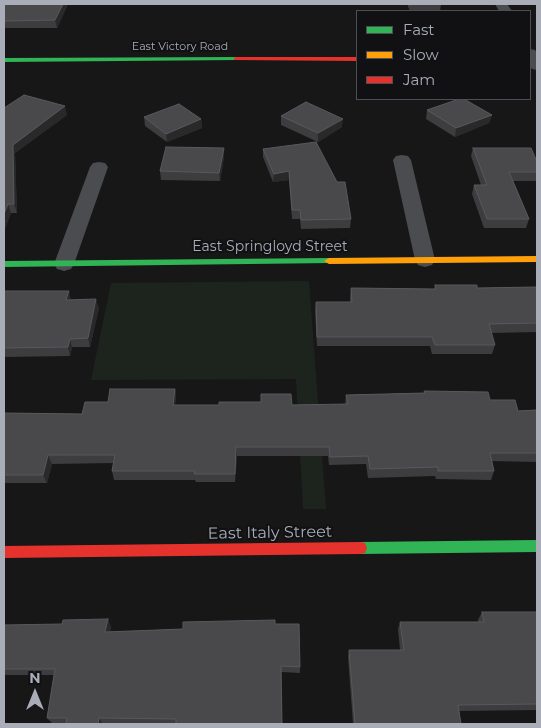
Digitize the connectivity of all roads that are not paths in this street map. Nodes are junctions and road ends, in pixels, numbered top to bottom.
1 (356, 59) edge
2 (4, 60) edge
3 (402, 160) dead end
4 (98, 167) dead end
5 (537, 259) edge
6 (425, 260) junction
7 (4, 264) edge
8 (64, 264) junction
9 (537, 546) edge
10 (4, 552) edge

1 - 2 street, East Victory Road
3 - 6 street
4 - 8 street
5 - 6 street, East Springloyd Street
6 - 8 street, East Springloyd Street
7 - 8 street, East Springloyd Street
9 - 10 street, East Italy Street

